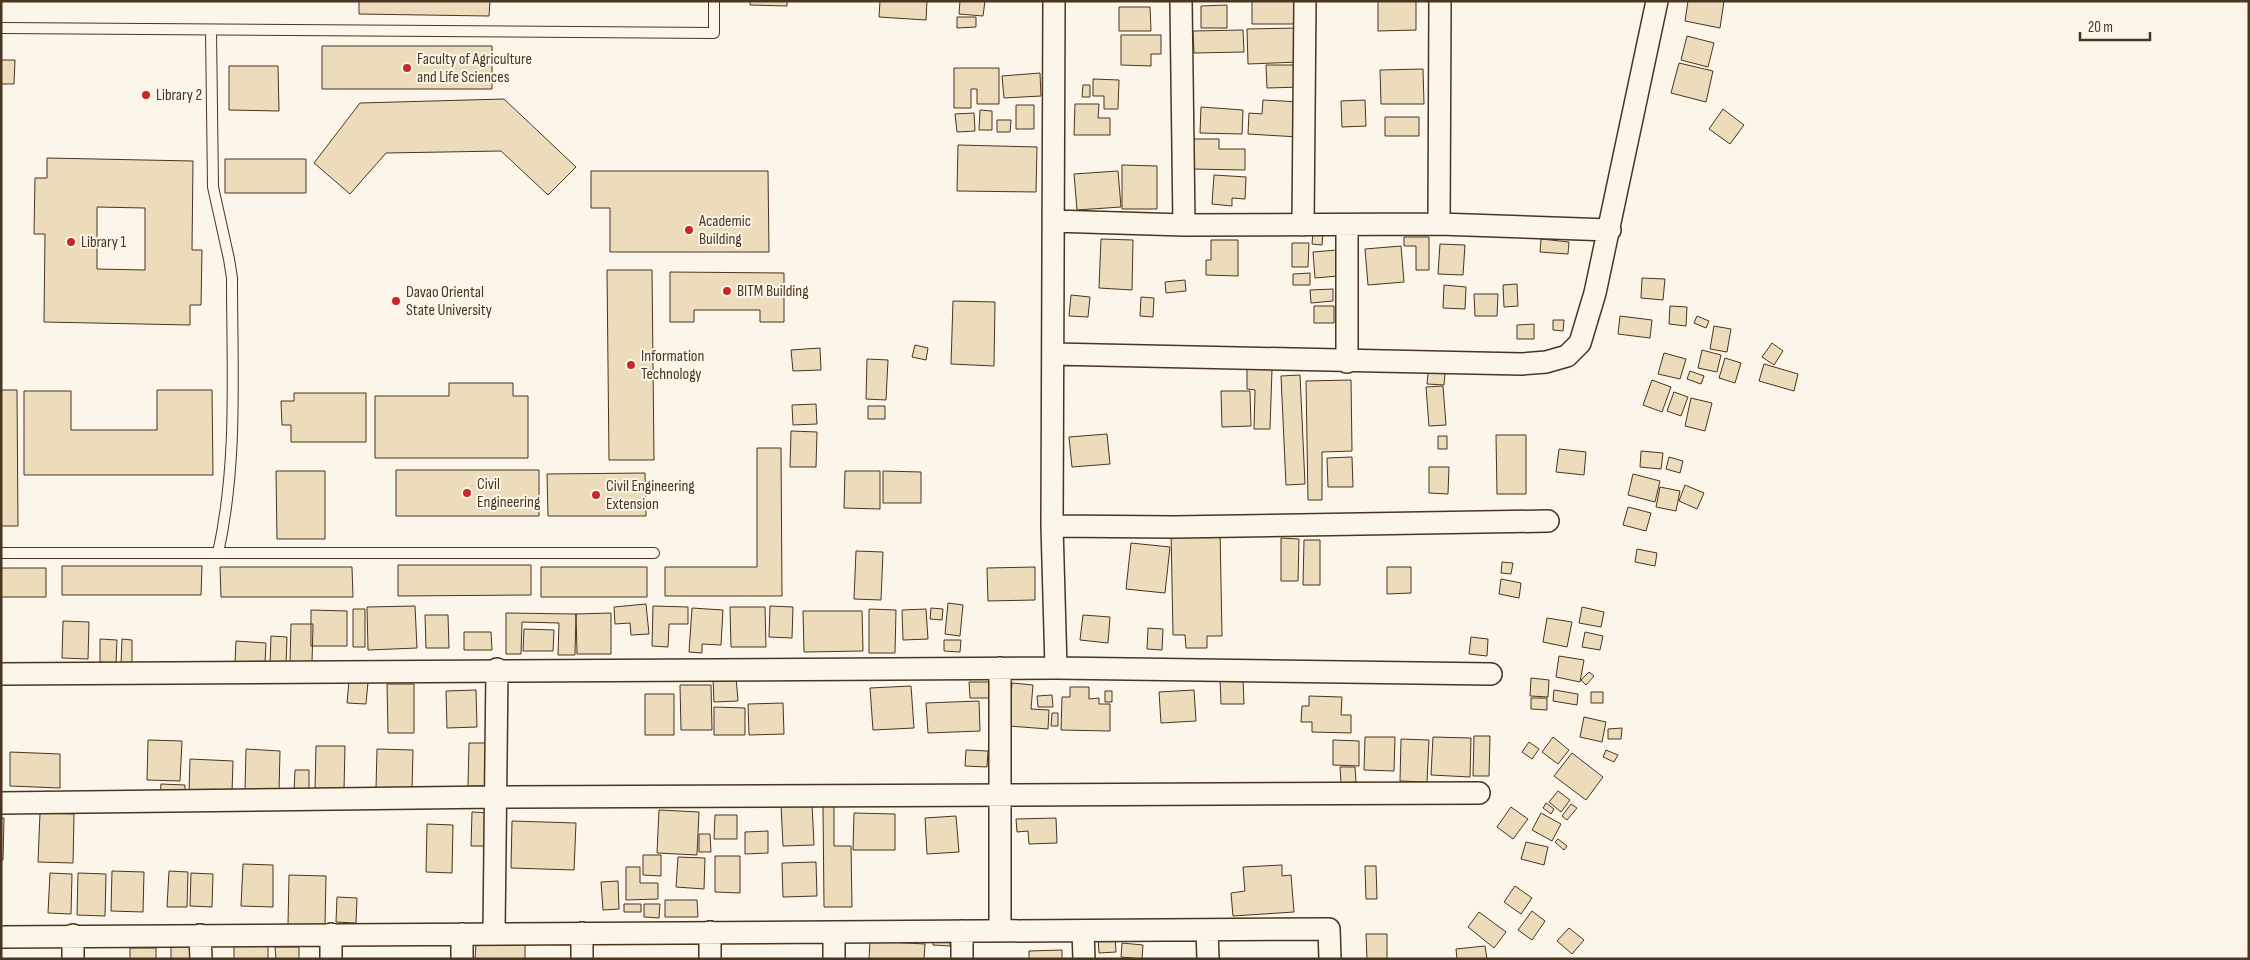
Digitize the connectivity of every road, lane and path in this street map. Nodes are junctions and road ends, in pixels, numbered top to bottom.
1 (714, 1) edge
2 (1054, 1) edge
3 (1181, 1) edge
4 (1305, 1) edge
5 (1440, 1) edge
6 (1657, 1) edge
7 (1, 28) edge
8 (211, 30) junction
9 (1053, 221) junction
10 (1440, 224) junction
11 (1184, 225) junction
12 (1302, 225) junction
13 (1347, 225) junction
14 (1610, 230) junction
15 (1053, 354) junction
16 (1347, 362) junction
17 (1548, 521) dead end
18 (1052, 526) junction
19 (1, 553) edge
20 (218, 553) junction
21 (654, 553) dead end
22 (1000, 668) junction
23 (1056, 668) junction
24 (497, 669) junction
25 (1, 674) edge
26 (1491, 674) dead end
27 (1479, 793) dead end
28 (1001, 794) junction
29 (496, 797) junction
30 (1, 803) edge
31 (1206, 930) junction
32 (962, 931) junction
33 (1000, 931) junction
34 (1083, 931) junction
35 (710, 932) junction
36 (834, 932) junction
37 (494, 933) junction
38 (582, 933) junction
39 (331, 934) junction
40 (462, 934) junction
41 (73, 935) junction
42 (200, 935) junction
43 (1, 937) edge
44 (73, 959) edge
45 (201, 959) edge
46 (331, 959) edge
47 (462, 959) edge
48 (582, 959) edge
49 (710, 959) edge
50 (834, 959) edge
51 (962, 959) edge
52 (1084, 959) edge
53 (1208, 959) edge
54 (1330, 959) edge

1 - 8 lane
2 - 9 street
3 - 11 street
4 - 12 street
5 - 10 street
6 - 14 street
7 - 8 lane
8 - 20 lane
9 - 11 street
9 - 15 street
10 - 13 street
10 - 14 street
11 - 12 street
12 - 13 street
13 - 16 street
14 - 16 street
15 - 16 street
15 - 18 street
17 - 18 street
18 - 23 street
19 - 20 lane
20 - 21 lane
22 - 23 street
22 - 24 street
22 - 28 street
23 - 26 street
24 - 25 street
24 - 29 street
27 - 28 street
28 - 29 street
28 - 33 street
29 - 30 street
29 - 37 street
31 - 34 street
31 - 53 street
31 - 54 street
32 - 33 street
32 - 36 street
32 - 51 street
33 - 34 street
34 - 52 street
35 - 36 street
35 - 38 street
35 - 49 street
36 - 50 street
37 - 38 street
37 - 40 street
38 - 48 street
39 - 40 street
39 - 42 street
39 - 46 street
40 - 47 street
41 - 42 street
41 - 43 street
41 - 44 street
42 - 45 street

